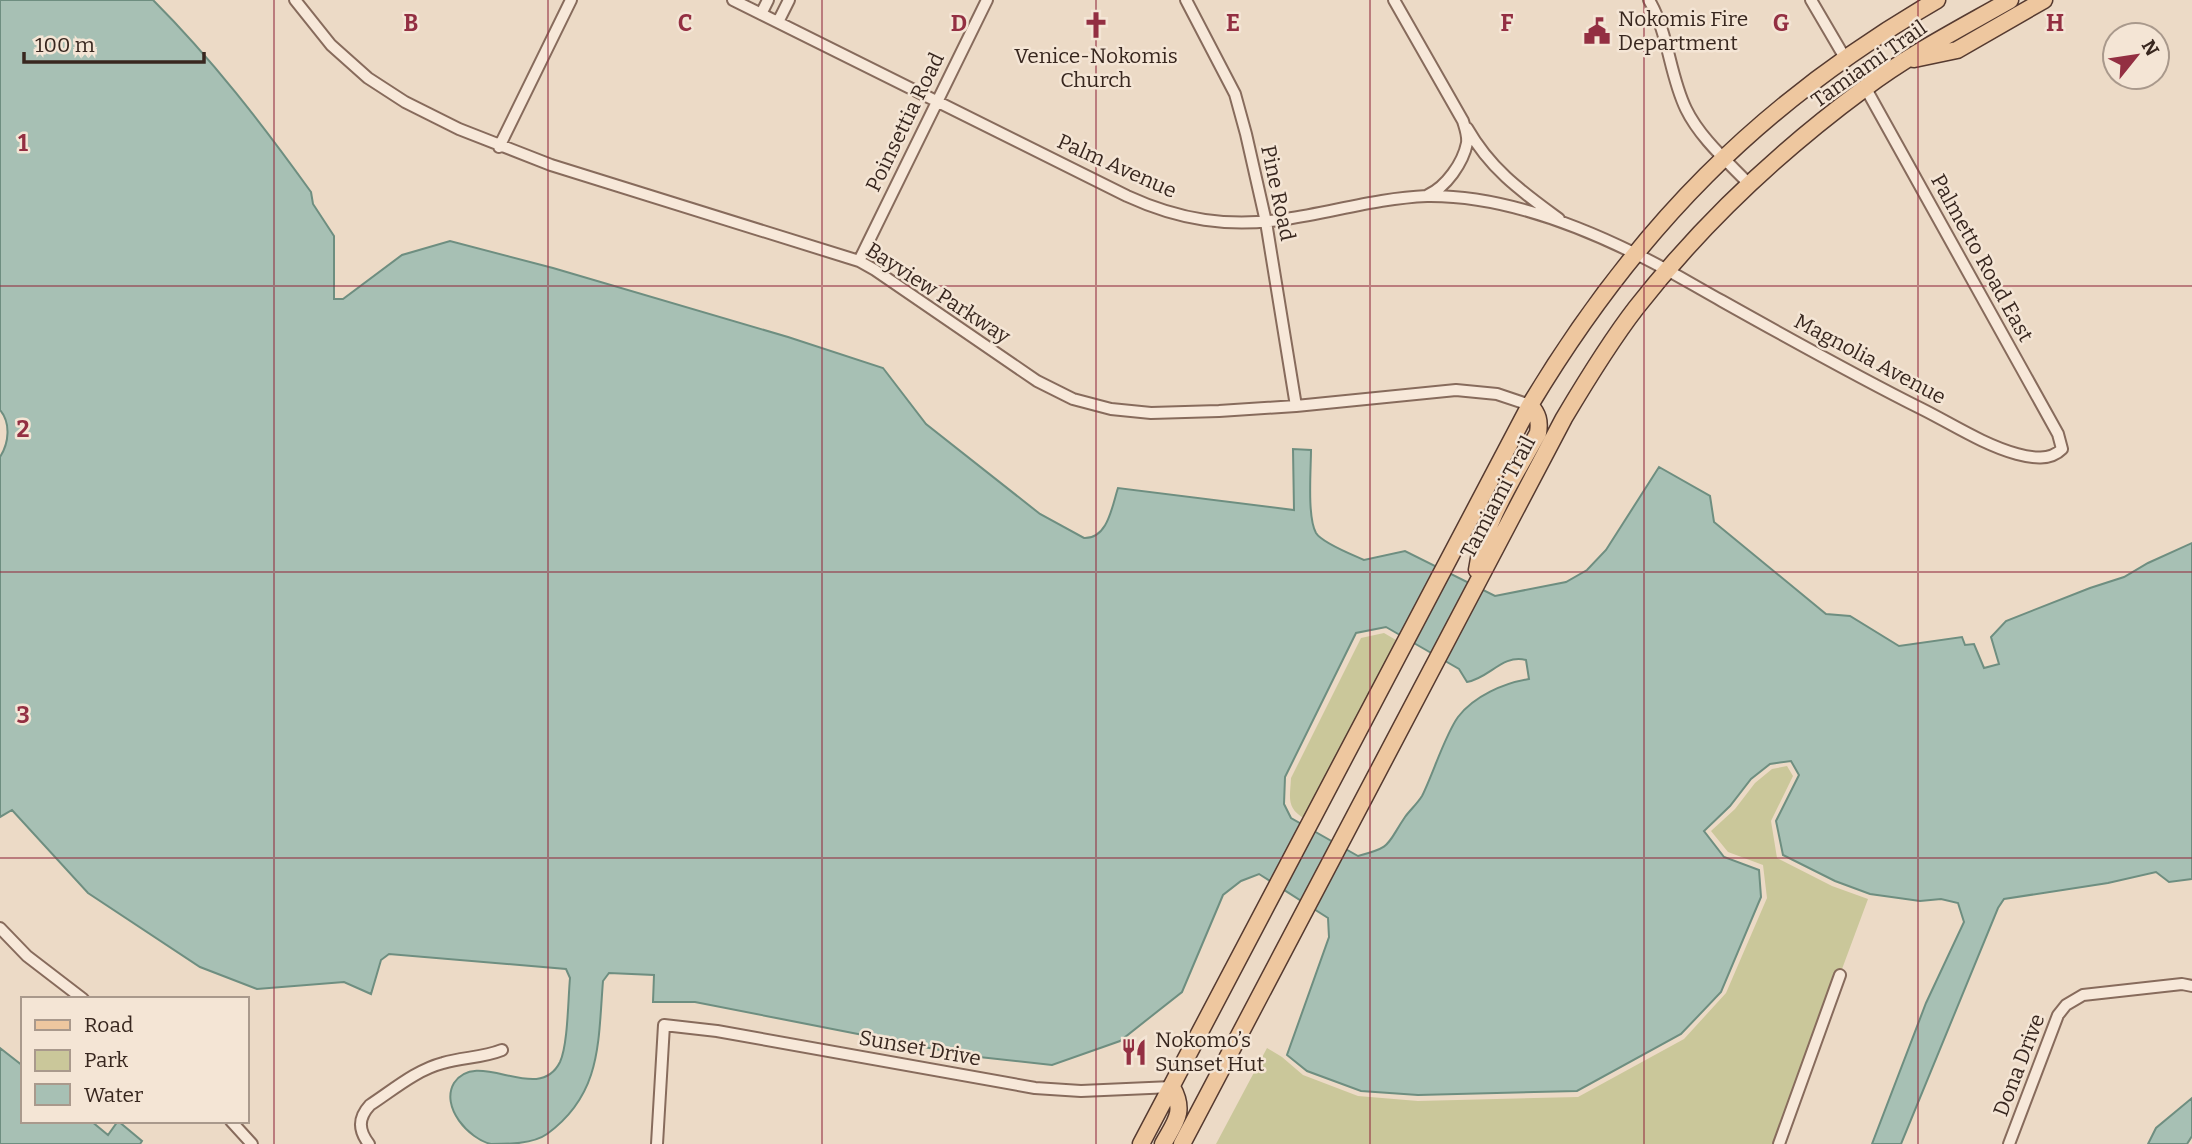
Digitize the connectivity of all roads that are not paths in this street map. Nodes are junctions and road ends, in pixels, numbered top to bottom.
1 (295, 0) edge
2 (571, 0) edge
3 (733, 0) edge
4 (768, 0) edge
5 (789, 0) edge
6 (987, 0) edge
7 (1186, 0) edge
8 (1394, 0) edge
9 (1649, 0) edge
10 (1811, 0) edge
11 (1937, 0) edge
12 (2010, 0) edge
13 (2044, 0) edge
14 (761, 14) junction
15 (778, 22) junction
16 (1845, 58) junction
17 (1905, 61) junction
18 (1866, 87) junction
19 (936, 102) junction
20 (1463, 121) junction
21 (499, 147) junction
22 (1723, 158) junction
23 (1749, 185) junction
24 (1426, 197) junction
25 (1266, 222) junction
26 (1564, 223) junction
27 (1634, 253) junction
28 (859, 261) junction
29 (1667, 270) junction
30 (1530, 405) junction
31 (1296, 406) junction
32 (2062, 449) joint
33 (1476, 583) junction
34 (0, 928) edge
35 (1840, 975) dead end
36 (2192, 986) edge
37 (80, 997) edge
38 (502, 1050) dead end
39 (1172, 1087) junction
40 (233, 1123) edge
41 (252, 1144) edge
42 (369, 1144) edge
43 (657, 1144) edge
44 (1141, 1144) edge
45 (1163, 1144) edge
46 (1182, 1144) edge
47 (1779, 1144) edge
48 (2009, 1144) edge

1 - 21 street, Bayview Parkway
2 - 21 street
3 - 14 street, Palm Avenue
4 - 14 street
5 - 15 street
6 - 19 street, Poinsettia Road
7 - 25 street, Pine Road
8 - 20 street
9 - 22 street
10 - 16 street
11 - 16 main road, Tamiami Trail
12 - 17 main road, Tamiami Trail
13 - 17 main road
14 - 15 street, Palm Avenue
15 - 19 street, Palm Avenue
16 - 22 main road, Tamiami Trail
17 - 18 main road, Tamiami Trail
18 - 23 main road, Tamiami Trail
18 - 32 street, Palmetto Road East
19 - 25 street, Palm Avenue
19 - 28 street, Poinsettia Road
20 - 24 street
20 - 26 street
21 - 28 street, Bayview Parkway
22 - 23 street
22 - 27 main road, Tamiami Trail
23 - 29 main road, Tamiami Trail
24 - 25 street, Palm Avenue
24 - 26 street, Palm Avenue
25 - 31 street, Pine Road
26 - 27 street, Palm Avenue
27 - 29 street, Magnolia Avenue
27 - 30 main road, Tamiami Trail
28 - 31 street, Bayview Parkway
29 - 32 street, Magnolia Avenue
29 - 33 main road, Tamiami Trail
30 - 31 street, Bayview Parkway
30 - 33 main road
30 - 39 main road, Tamiami Trail
33 - 46 main road, Tamiami Trail
34 - 37 street
35 - 47 street
36 - 48 street, Dona Drive
38 - 42 street
39 - 43 street, Sunset Drive
39 - 44 main road, Tamiami Trail
39 - 45 main road
40 - 41 street

